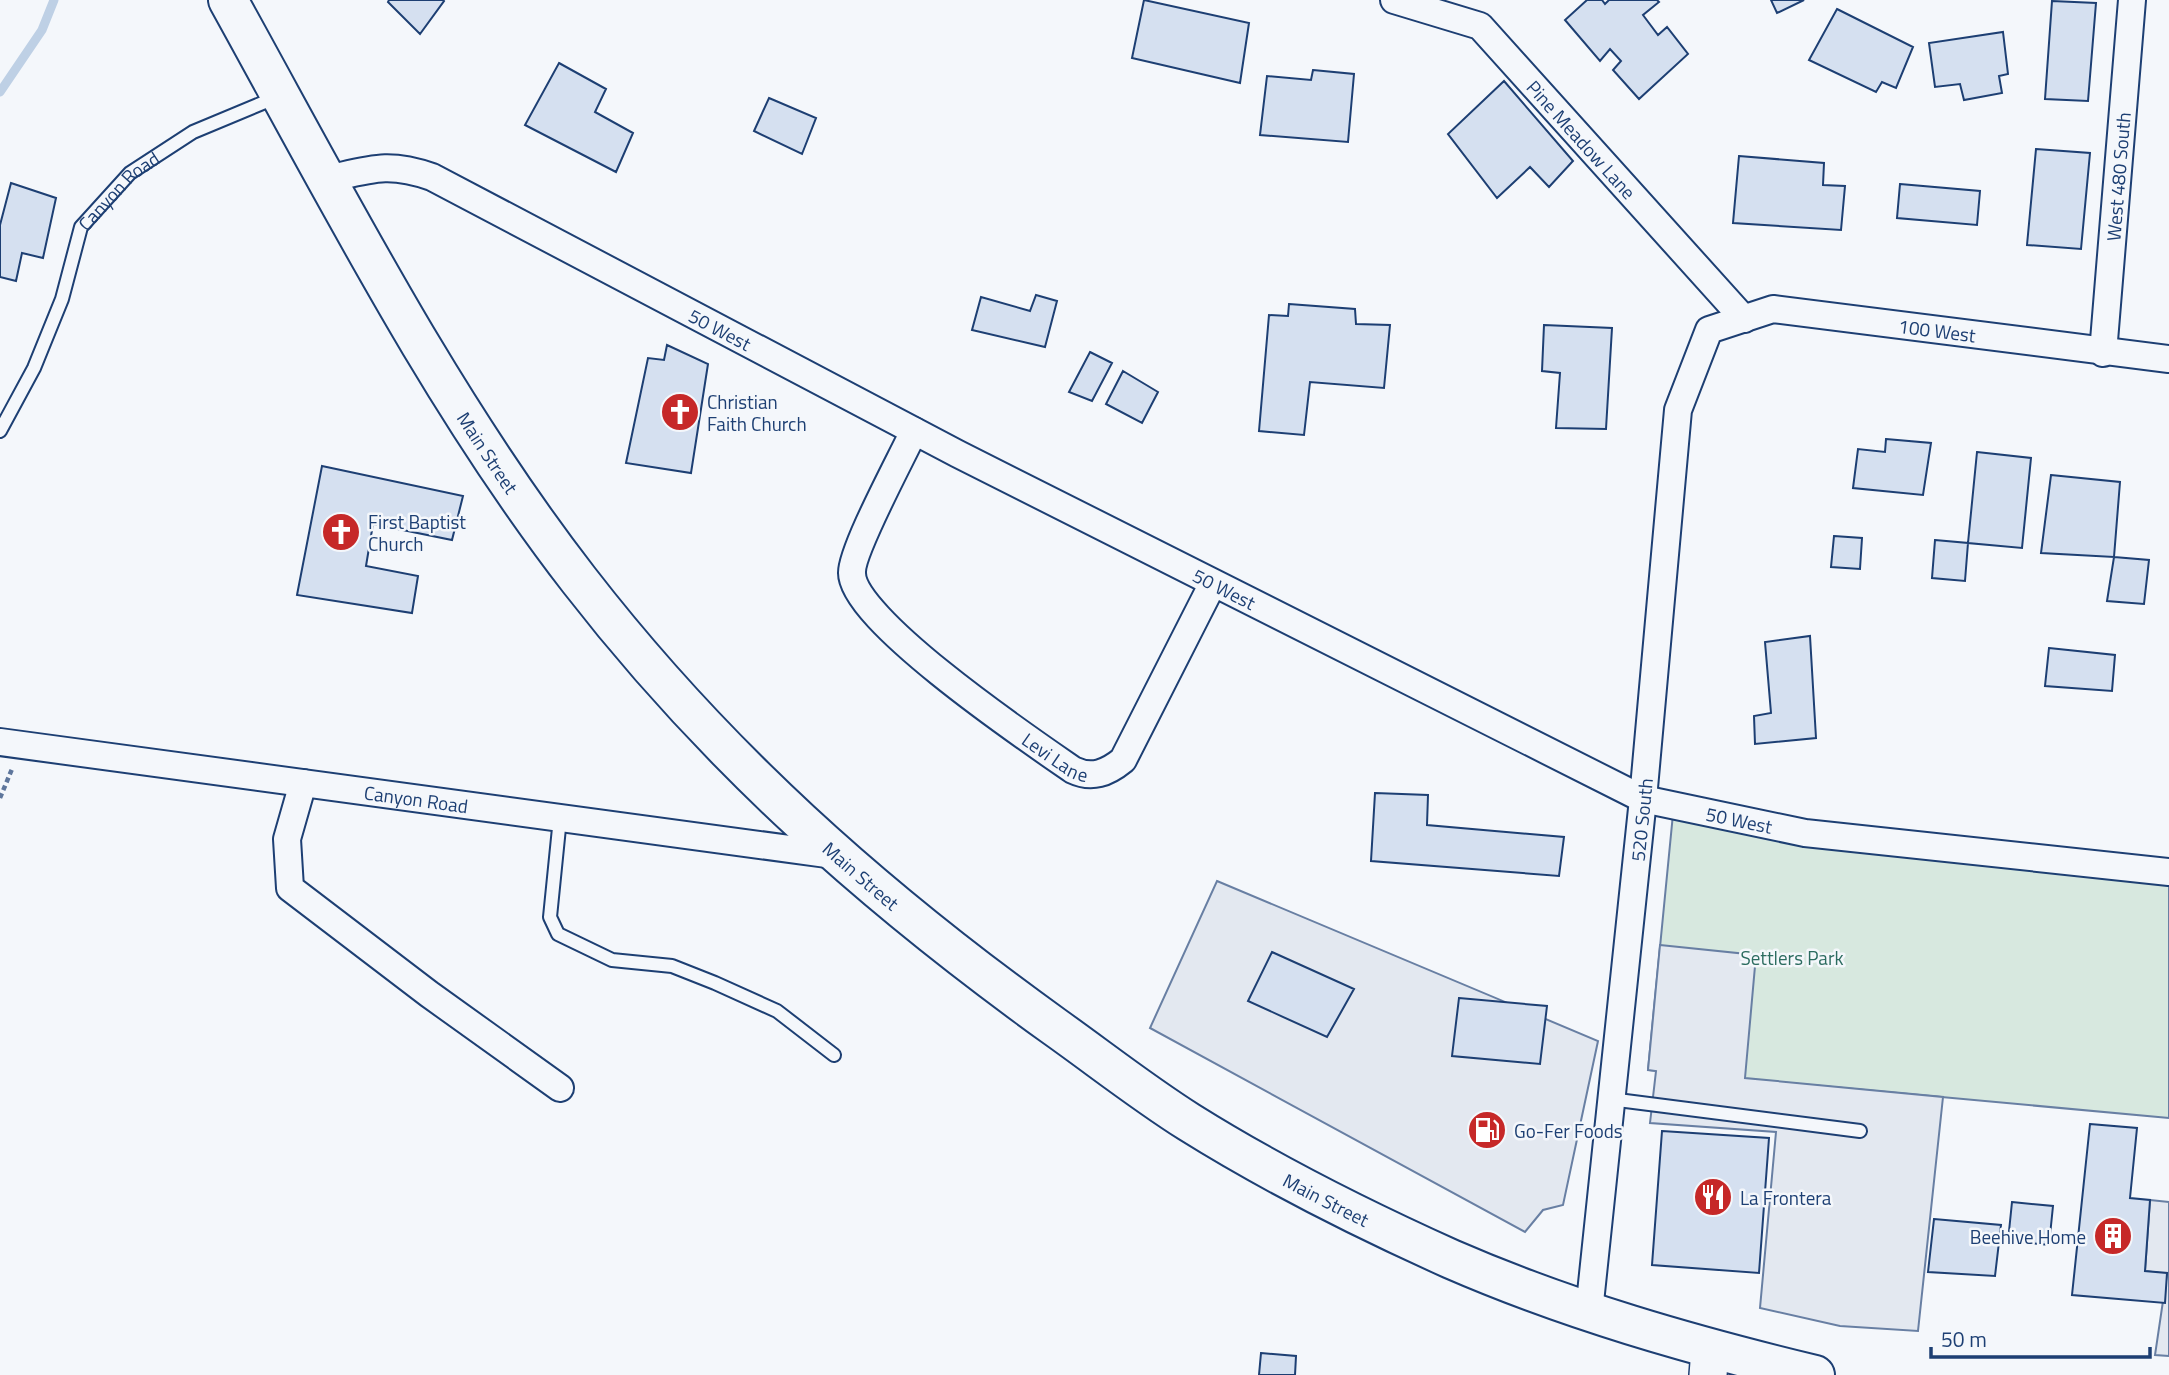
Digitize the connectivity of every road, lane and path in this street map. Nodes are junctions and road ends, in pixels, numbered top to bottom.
1 (228, 0) edge
2 (1394, 0) edge
3 (2132, 0) edge
4 (281, 95) junction
5 (328, 180) junction
6 (1744, 318) junction
7 (1709, 330) joint
8 (2103, 353) junction
9 (2169, 359) edge
10 (0, 431) edge
11 (914, 431) junction
12 (1213, 583) junction
13 (0, 742) edge
14 (303, 783) junction
15 (1643, 799) junction
16 (560, 818) junction
17 (834, 855) junction
18 (2169, 872) edge
19 (834, 1055) dead end
20 (560, 1088) dead end
21 (1609, 1099) junction
22 (1860, 1131) dead end
23 (1589, 1312) junction
24 (1709, 1362) edge
25 (1815, 1375) edge

1 - 4 highway, Main Street
2 - 6 street, Pine Meadow Lane
3 - 8 street, West 480 South
4 - 5 highway, Main Street
4 - 10 lane, Canyon Road
5 - 11 street, 50 West
5 - 17 highway, Main Street
6 - 7 street, 100 West
6 - 8 street, 100 West
7 - 15 street, 520 South
8 - 9 street, 100 West
11 - 12 street, 50 West
11 - 12 street, Levi Lane
12 - 15 street, 50 West
13 - 14 street, Canyon Road
14 - 16 street, Canyon Road
14 - 20 street
15 - 18 street, 50 West
15 - 21 street, 520 South
16 - 17 street, Canyon Road
16 - 19 lane
17 - 23 highway, Main Street
21 - 22 lane
21 - 23 street, 520 South
23 - 24 highway, Main Street
24 - 25 highway, Main Street

